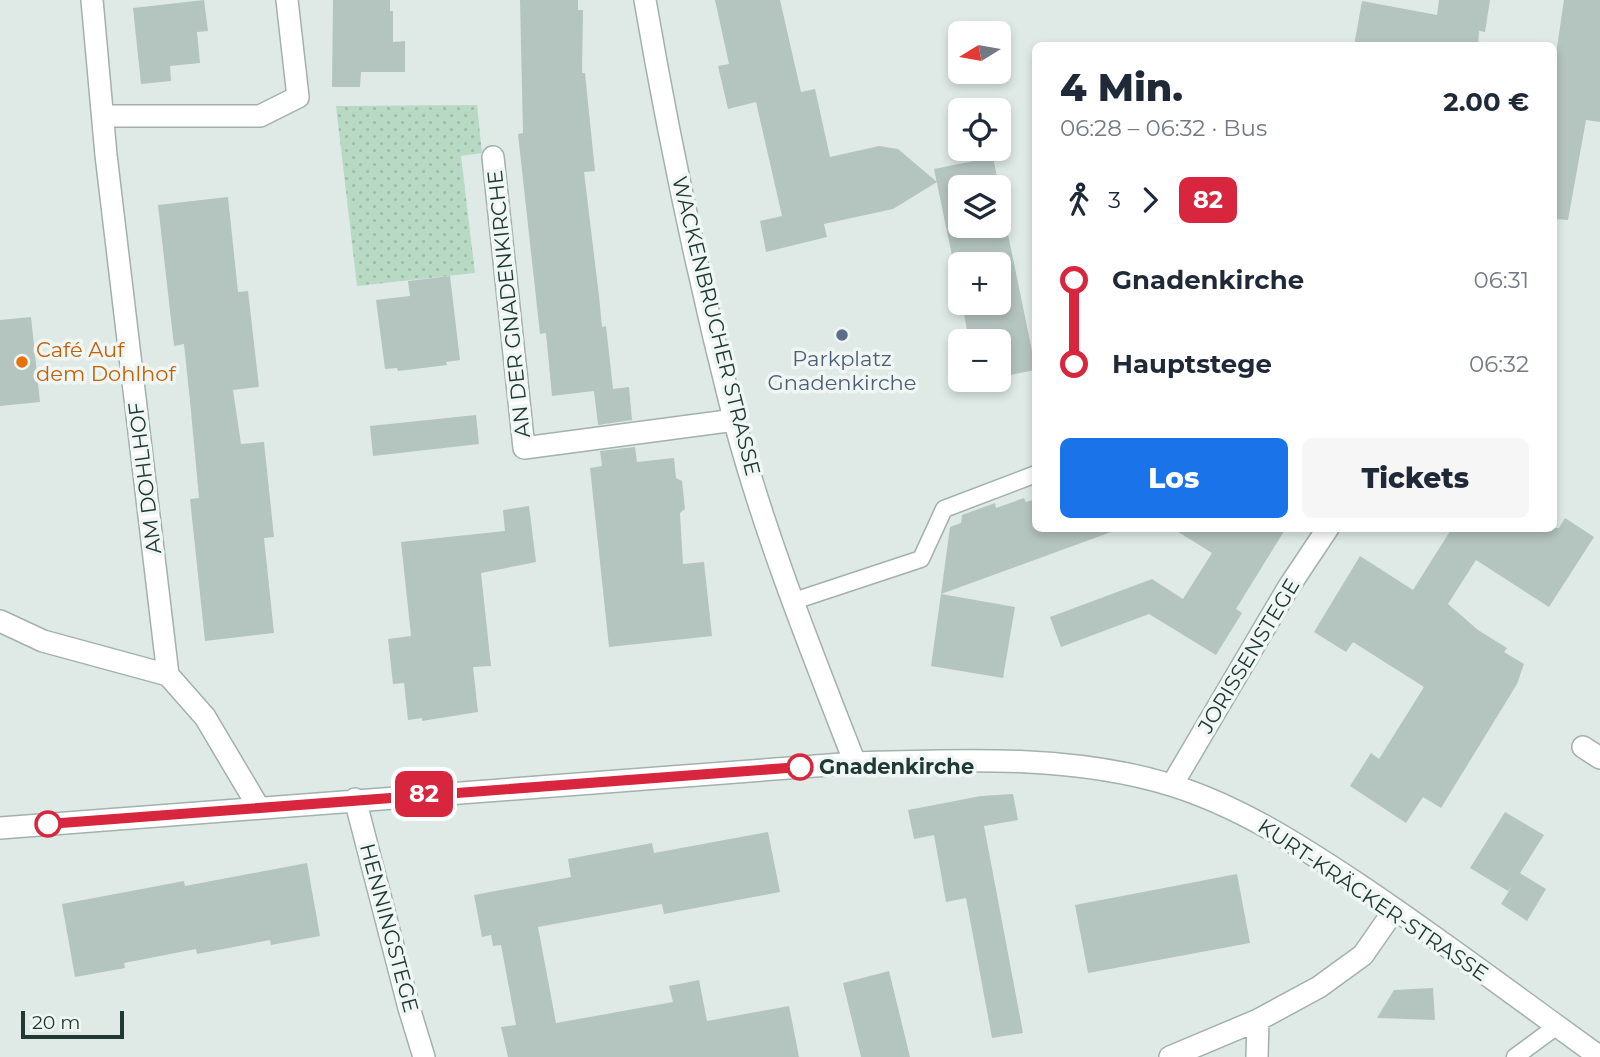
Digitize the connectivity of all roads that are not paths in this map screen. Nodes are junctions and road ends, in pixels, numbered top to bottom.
1 (92, 0) edge
2 (287, 0) edge
3 (645, 0) edge
4 (105, 116) junction
5 (493, 157) dead end
6 (734, 420) junction
7 (1032, 476) edge
8 (1325, 532) edge
9 (794, 601) junction
10 (0, 621) edge
11 (168, 675) junction
12 (855, 763) junction
13 (1172, 785) junction
14 (355, 799) junction
15 (258, 808) junction
16 (0, 828) edge
17 (1395, 909) junction
18 (1258, 1020) junction
19 (1557, 1026) junction
20 (424, 1057) edge
21 (1170, 1057) edge
22 (1257, 1057) edge
23 (1515, 1057) edge
24 (1600, 1057) edge

1 - 4 street, AM DOHLHOF
2 - 4 street
3 - 6 street, WACKENBRUCHER STRASSE
4 - 11 street, AM DOHLHOF
5 - 6 street, AN DER GNADENKIRCHE
6 - 9 street, WACKENBRUCHER STRASSE
7 - 9 lane
8 - 13 street, JORISSENSTEGE
9 - 12 street, WACKENBRUCHER STRASSE
10 - 11 street
11 - 15 street
12 - 13 street, KURT-KRÄCKER-STRASSE
12 - 14 street, KURT-KRÄCKER-STRASSE
13 - 17 street, KURT-KRÄCKER-STRASSE
14 - 15 street, KURT-KRÄCKER-STRASSE
14 - 20 street, HENNINGSTEGE
15 - 16 street, KURT-KRÄCKER-STRASSE
17 - 18 street
17 - 19 street, KURT-KRÄCKER-STRASSE
18 - 21 street
18 - 22 street
19 - 23 lane
19 - 24 street, KURT-KRÄCKER-STRASSE

